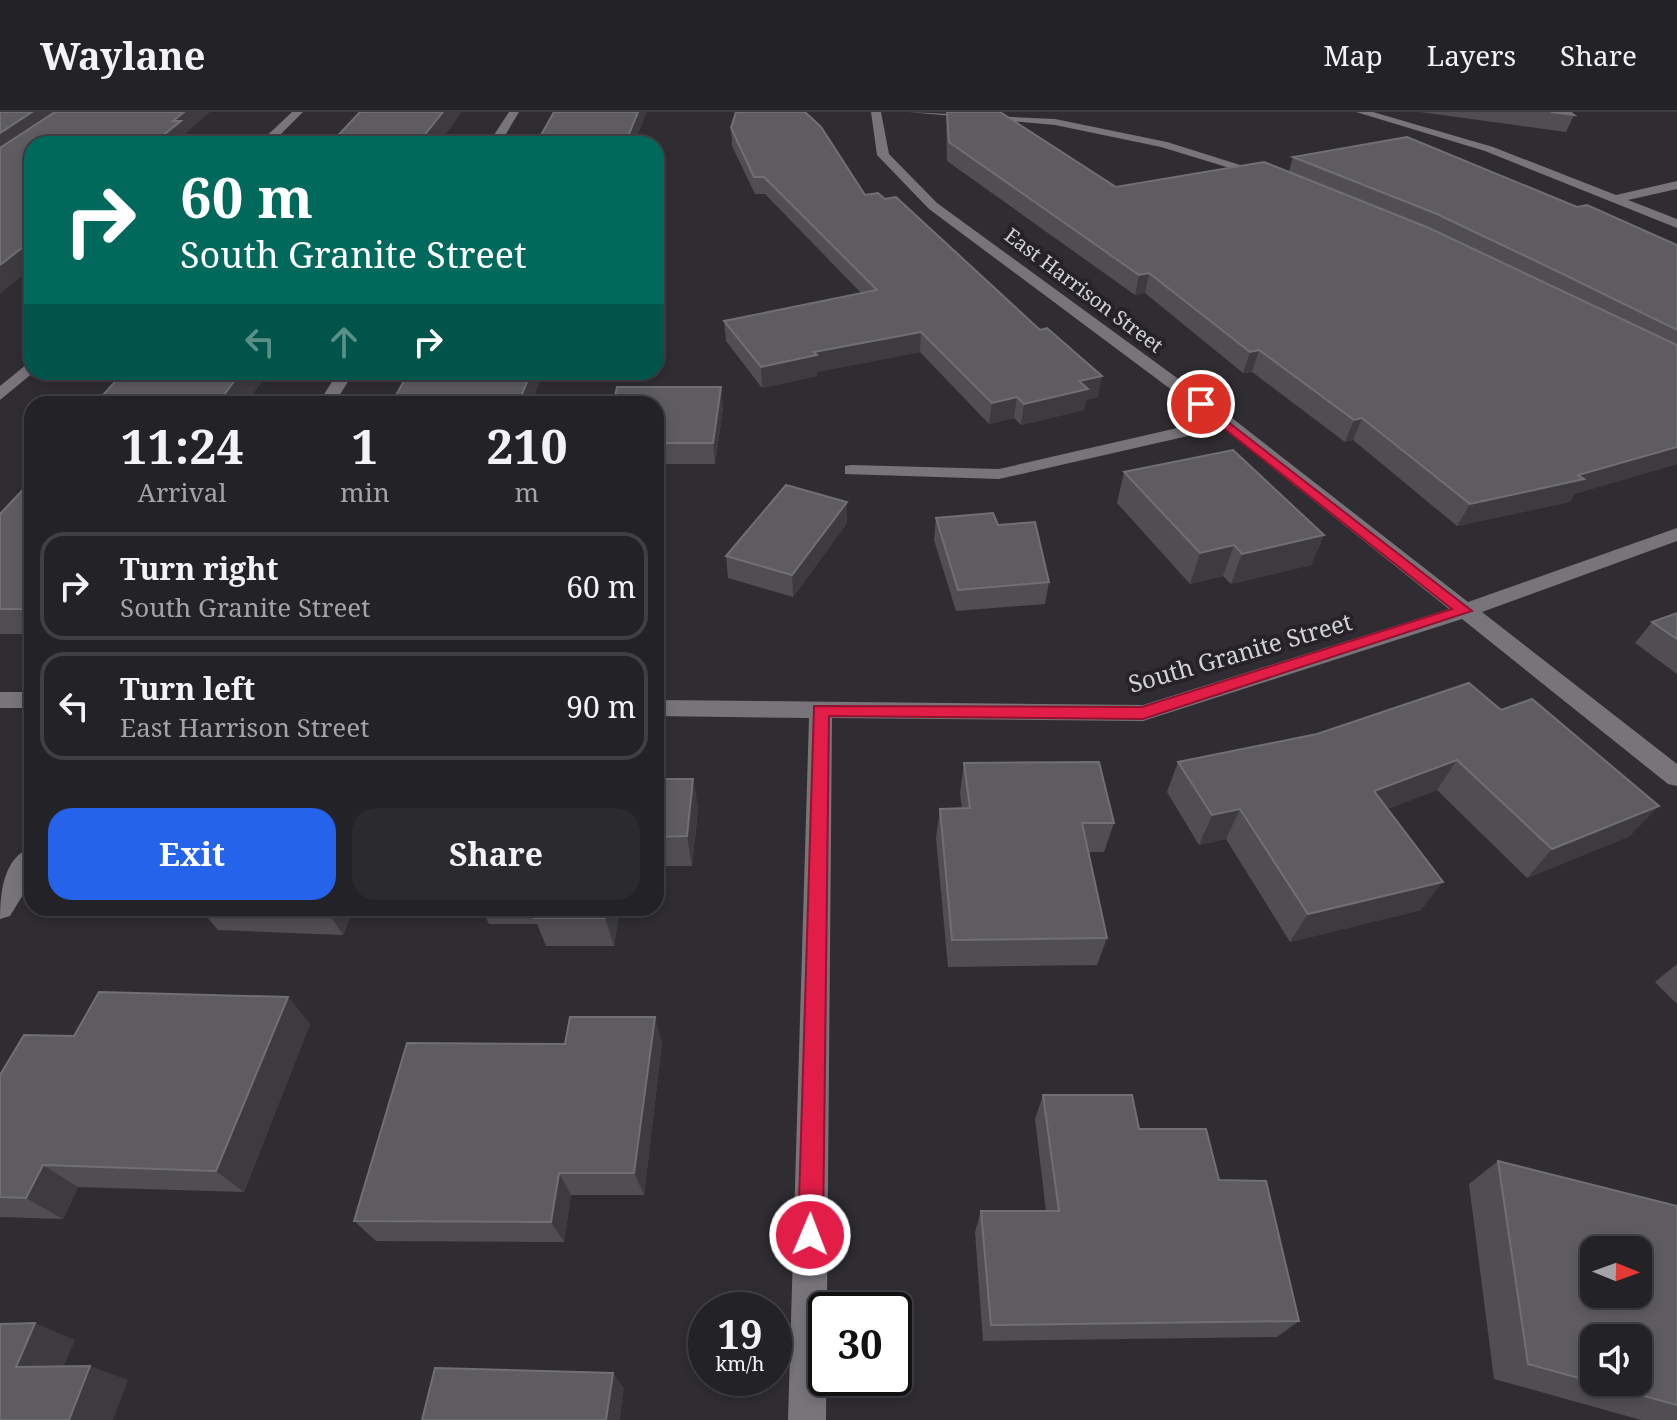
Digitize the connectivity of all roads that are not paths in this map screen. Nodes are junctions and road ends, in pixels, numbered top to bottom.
1 (298, 112) edge
2 (514, 112) edge
3 (876, 112) edge
4 (913, 112) edge
5 (1361, 112) edge
6 (272, 136) edge
7 (499, 136) edge
8 (1290, 184) edge
9 (1677, 185) edge
10 (1616, 199) junction
11 (1677, 224) edge
12 (24, 372) edge
13 (0, 395) edge
14 (1226, 422) junction
15 (851, 470) dead end
16 (1677, 534) edge
17 (1464, 611) junction
18 (0, 700) edge
19 (24, 700) edge
20 (664, 708) edge
21 (821, 710) junction
22 (1677, 777) edge
23 (24, 870) edge
24 (0, 908) edge
25 (807, 1420) edge

1 - 6 street
2 - 7 street
3 - 14 street, East Harrison Street
4 - 8 street
5 - 10 street
9 - 10 street
10 - 11 street
12 - 13 street
14 - 15 street
14 - 17 street, East Harrison Street
16 - 17 street, South Granite Street
17 - 21 street, South Granite Street
17 - 22 street, East Harrison Street
18 - 19 street
20 - 21 street, South Granite Street
21 - 25 street
23 - 24 street

